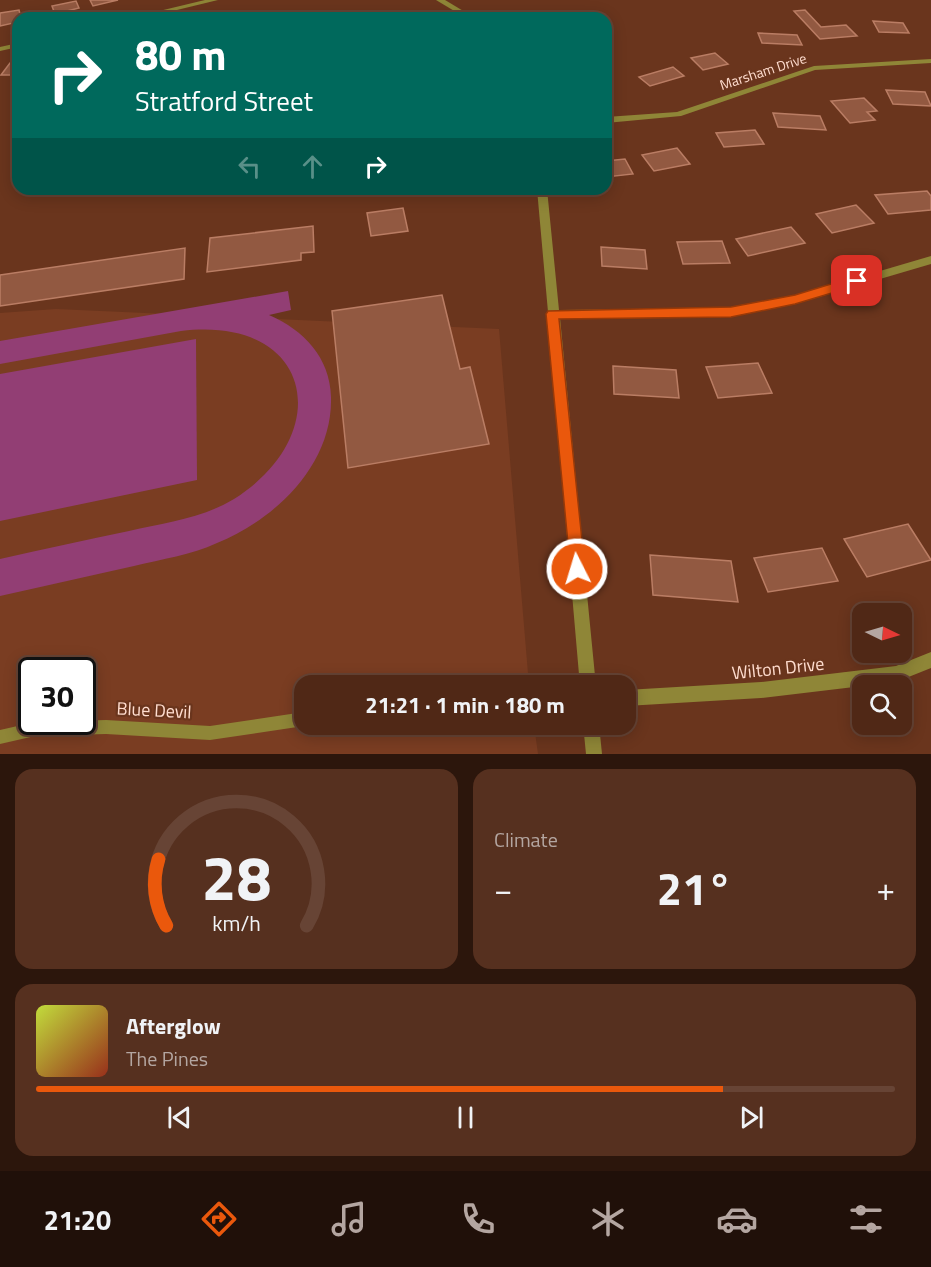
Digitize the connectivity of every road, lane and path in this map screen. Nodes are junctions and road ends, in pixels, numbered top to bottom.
1 (214, 0) edge
2 (440, 0) edge
3 (161, 12) edge
4 (461, 12) edge
5 (931, 61) edge
6 (612, 120) edge
7 (542, 195) edge
8 (931, 260) edge
9 (552, 314) junction
10 (931, 660) edge
11 (587, 675) edge
12 (636, 697) edge
13 (294, 720) edge
14 (592, 735) edge
15 (0, 737) edge
16 (594, 754) edge

1 - 3 street
2 - 4 street
5 - 6 street, Marsham Drive
7 - 9 street
8 - 9 street
9 - 11 street
10 - 12 street, Wilton Drive
13 - 15 lane, Blue Devil
14 - 16 street

